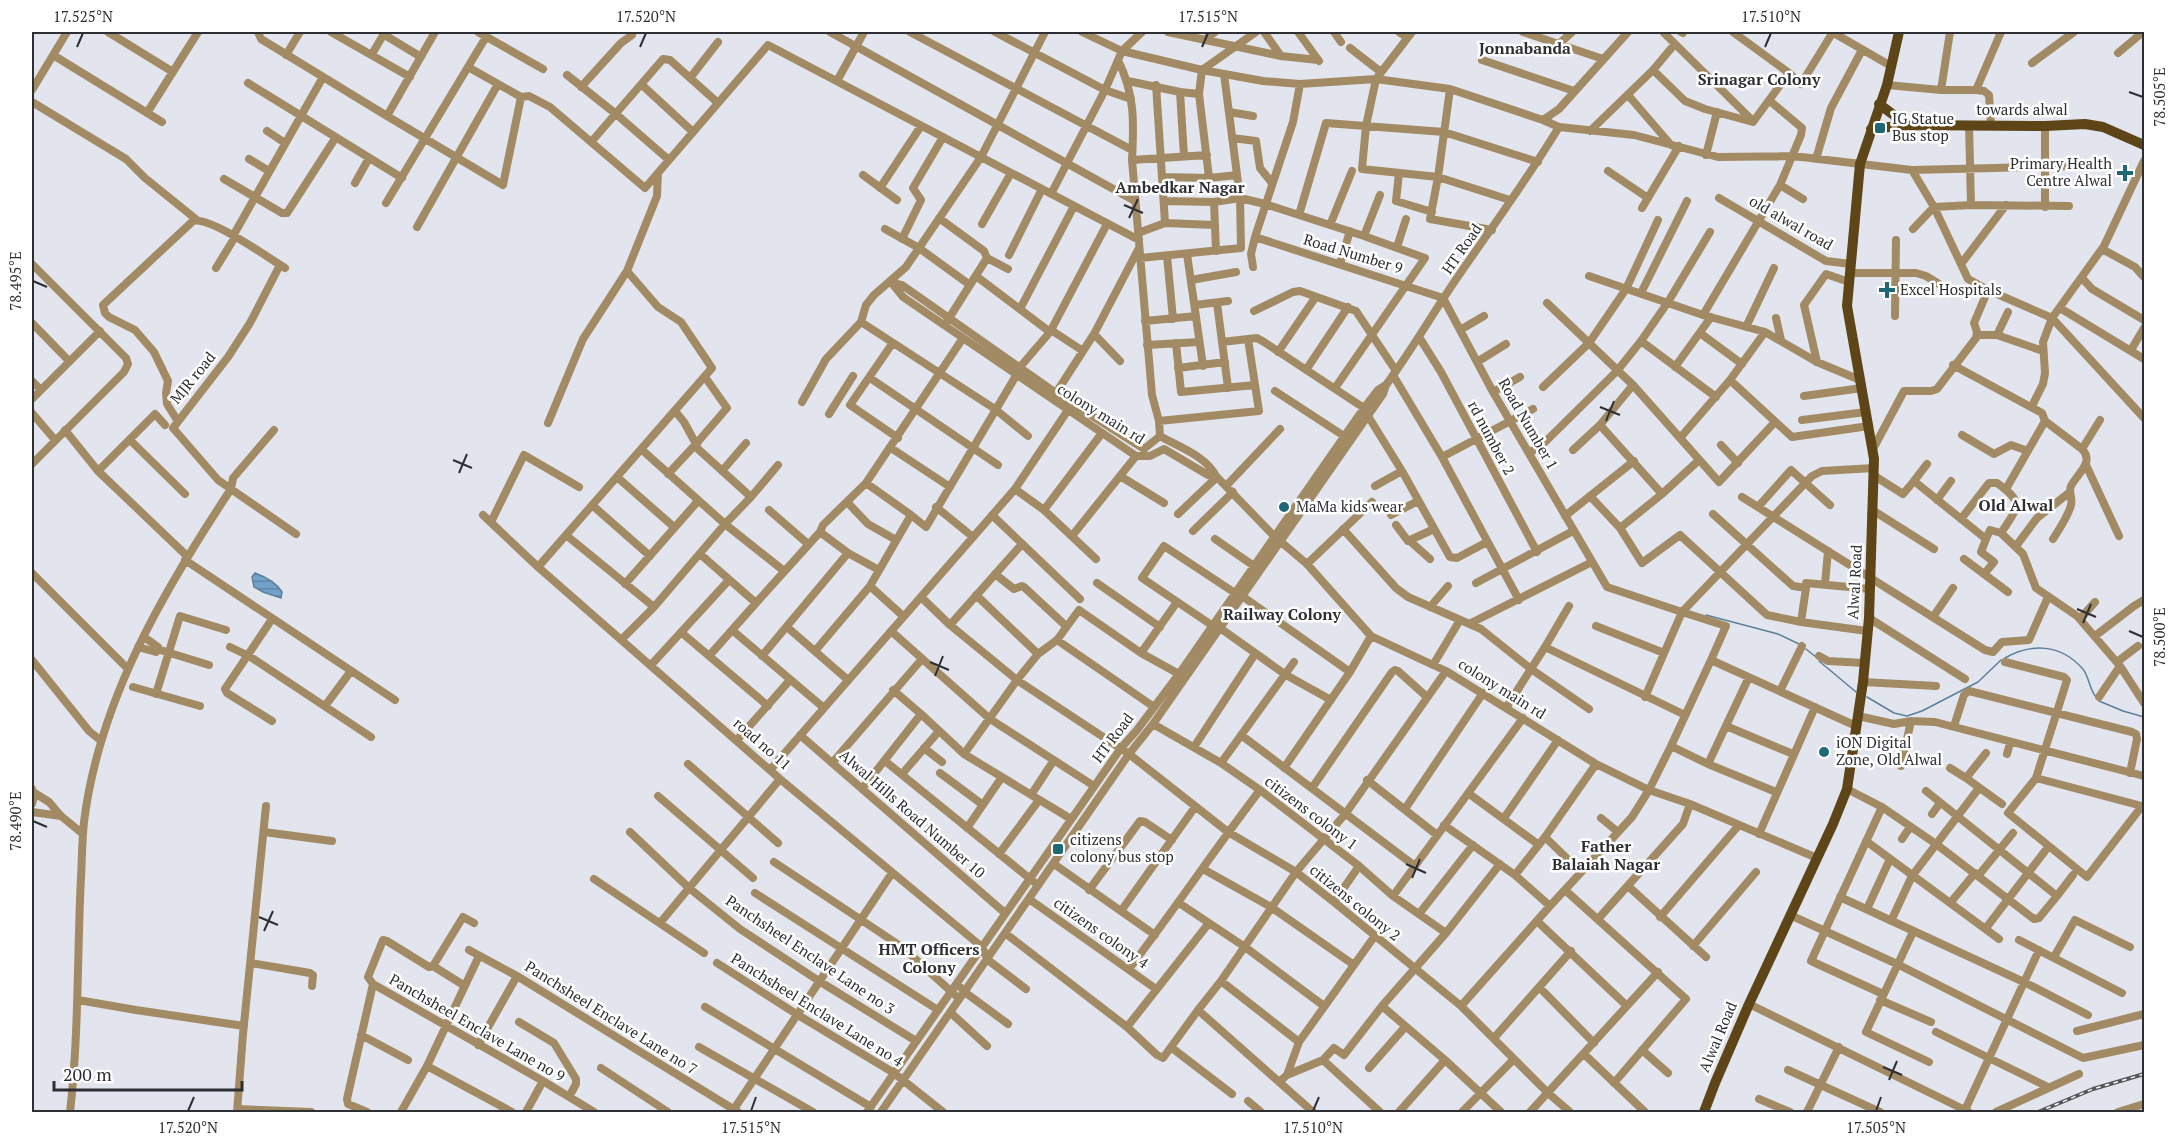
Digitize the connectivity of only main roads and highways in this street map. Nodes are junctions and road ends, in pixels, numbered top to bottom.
1 (1899, 32) edge
2 (1880, 104) junction
3 (1907, 125) junction
4 (1871, 129) junction
5 (2140, 143) edge
6 (2145, 150) edge
7 (1704, 1113) edge

1 - 2 main road, Alwal Road
2 - 3 main road
2 - 4 main road, Alwal Road
3 - 4 main road, towards alwal
3 - 5 main road, towards alwal
4 - 7 main road, Alwal Road
5 - 6 main road, towards alwal

